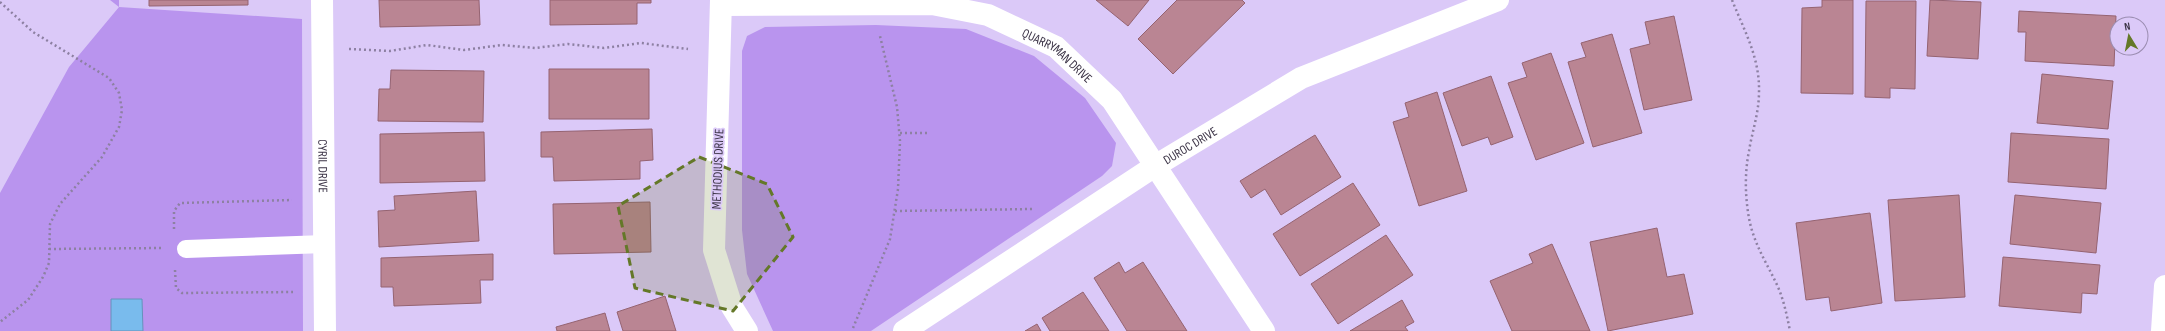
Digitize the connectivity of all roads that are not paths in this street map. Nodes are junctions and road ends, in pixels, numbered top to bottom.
1 (322, 0) edge
2 (1498, 0) edge
3 (721, 3) edge
4 (1155, 166) junction
5 (325, 244) junction
6 (186, 249) dead end
7 (2165, 286) edge
8 (326, 331) edge
9 (747, 331) edge
10 (904, 331) edge
11 (1264, 331) edge
12 (2162, 331) edge

1 - 5 street, CYRIL DRIVE
2 - 4 street, DUROC DRIVE
3 - 4 street, QUARRYMAN DRIVE
3 - 9 street, METHODIUS DRIVE
4 - 10 street, DUROC DRIVE
4 - 11 street, QUARRYMAN DRIVE
5 - 6 lane
5 - 8 street, CYRIL DRIVE
7 - 12 street

